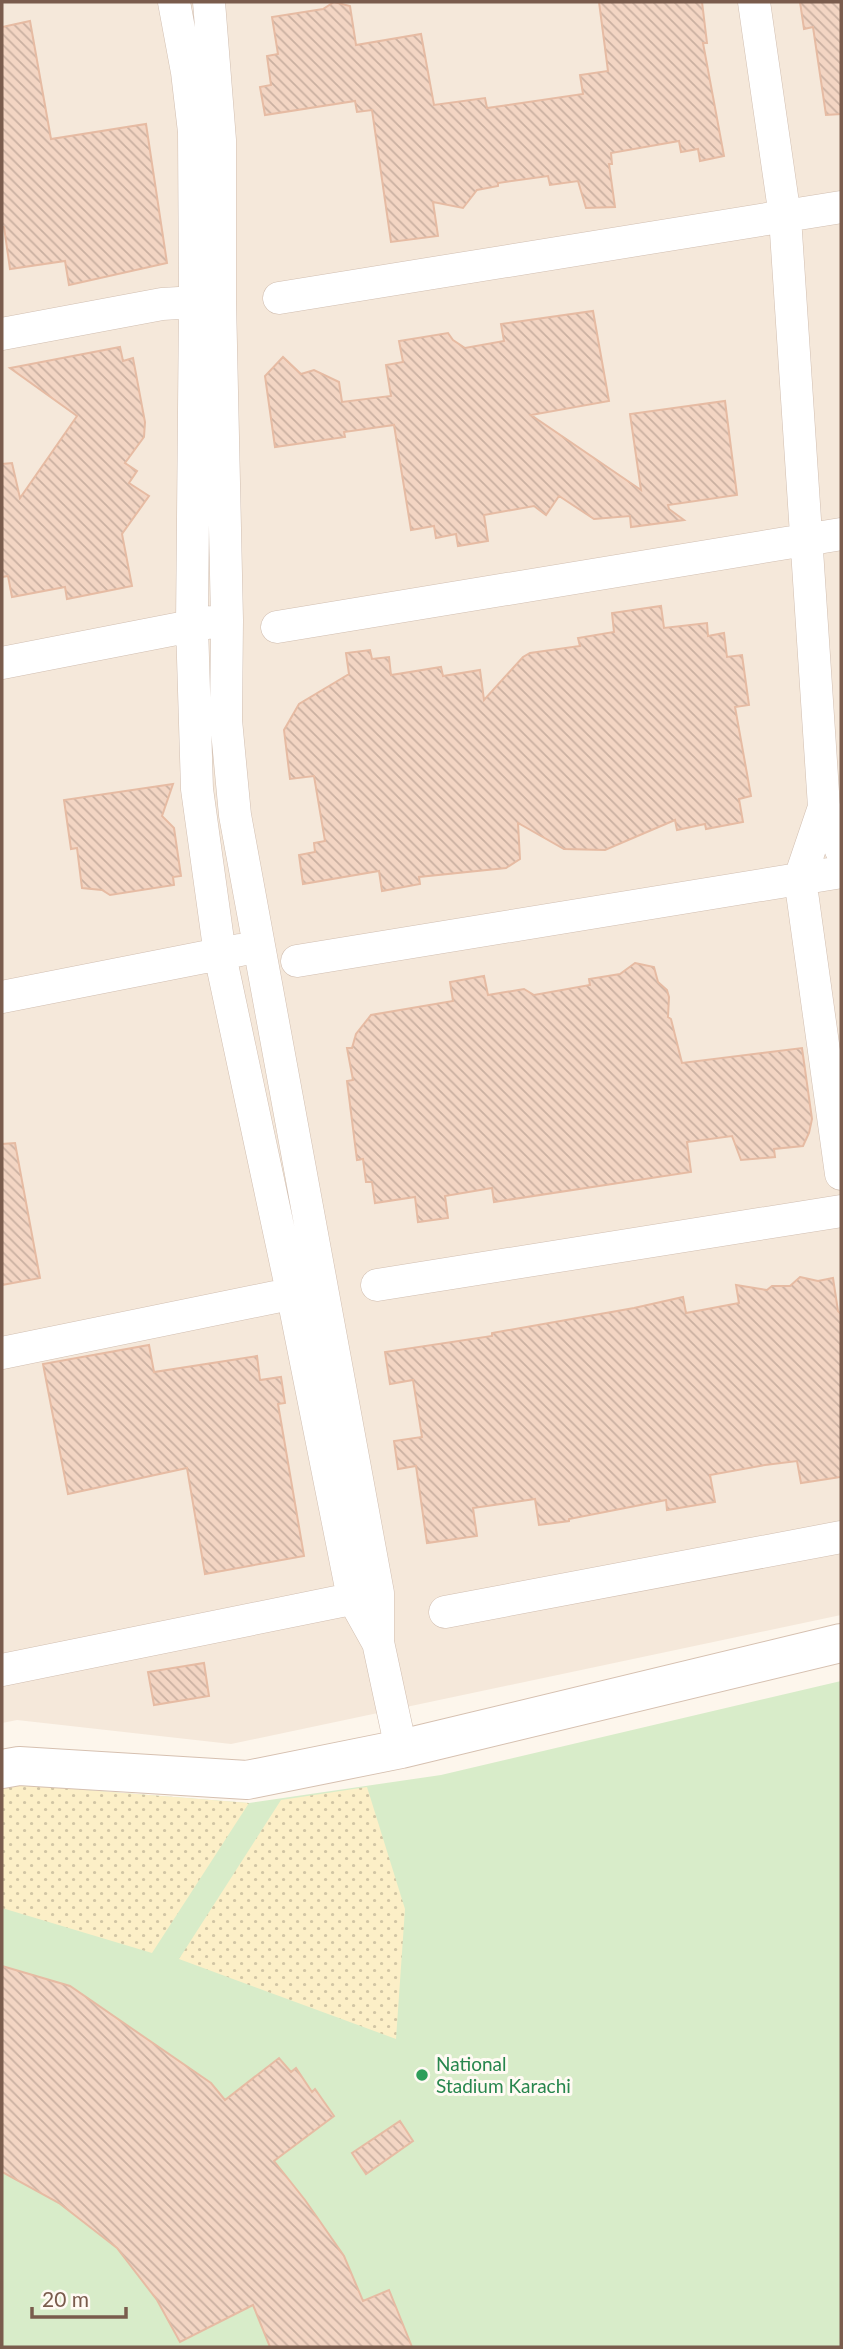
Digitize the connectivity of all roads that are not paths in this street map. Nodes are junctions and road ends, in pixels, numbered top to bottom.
1 (174, 2) edge
2 (209, 2) edge
3 (754, 2) edge
4 (841, 207) edge
5 (785, 217) junction
6 (279, 298) dead end
7 (208, 301) junction
8 (2, 334) edge
9 (841, 534) edge
10 (807, 540) junction
11 (227, 620) junction
12 (192, 625) junction
13 (277, 627) dead end
14 (2, 663) edge
15 (824, 807) junction
16 (841, 850) edge
17 (841, 872) edge
18 (800, 878) junction
19 (258, 946) junction
20 (220, 955) junction
21 (297, 961) dead end
22 (2, 997) edge
23 (841, 1174) edge
24 (841, 1211) edge
25 (377, 1285) dead end
26 (307, 1290) junction
27 (2, 1353) edge
28 (841, 1537) edge
29 (365, 1596) junction
30 (445, 1612) dead end
31 (841, 1643) edge
32 (2, 1670) edge
33 (401, 1749) junction
34 (2, 1769) edge

1 - 7 street
2 - 7 street
3 - 5 street
4 - 5 street
5 - 6 street
5 - 10 street
7 - 8 street
7 - 11 street
7 - 12 street
9 - 10 street
10 - 13 street
10 - 15 street
11 - 12 street
11 - 19 street
12 - 14 street
12 - 20 street
15 - 16 street
15 - 18 street
17 - 18 street
18 - 21 street
18 - 23 street
19 - 20 street
19 - 26 street
20 - 22 street
20 - 26 street
24 - 25 street
26 - 27 street
26 - 29 street
28 - 30 street
29 - 32 street
29 - 33 street
31 - 33 street
33 - 34 street

